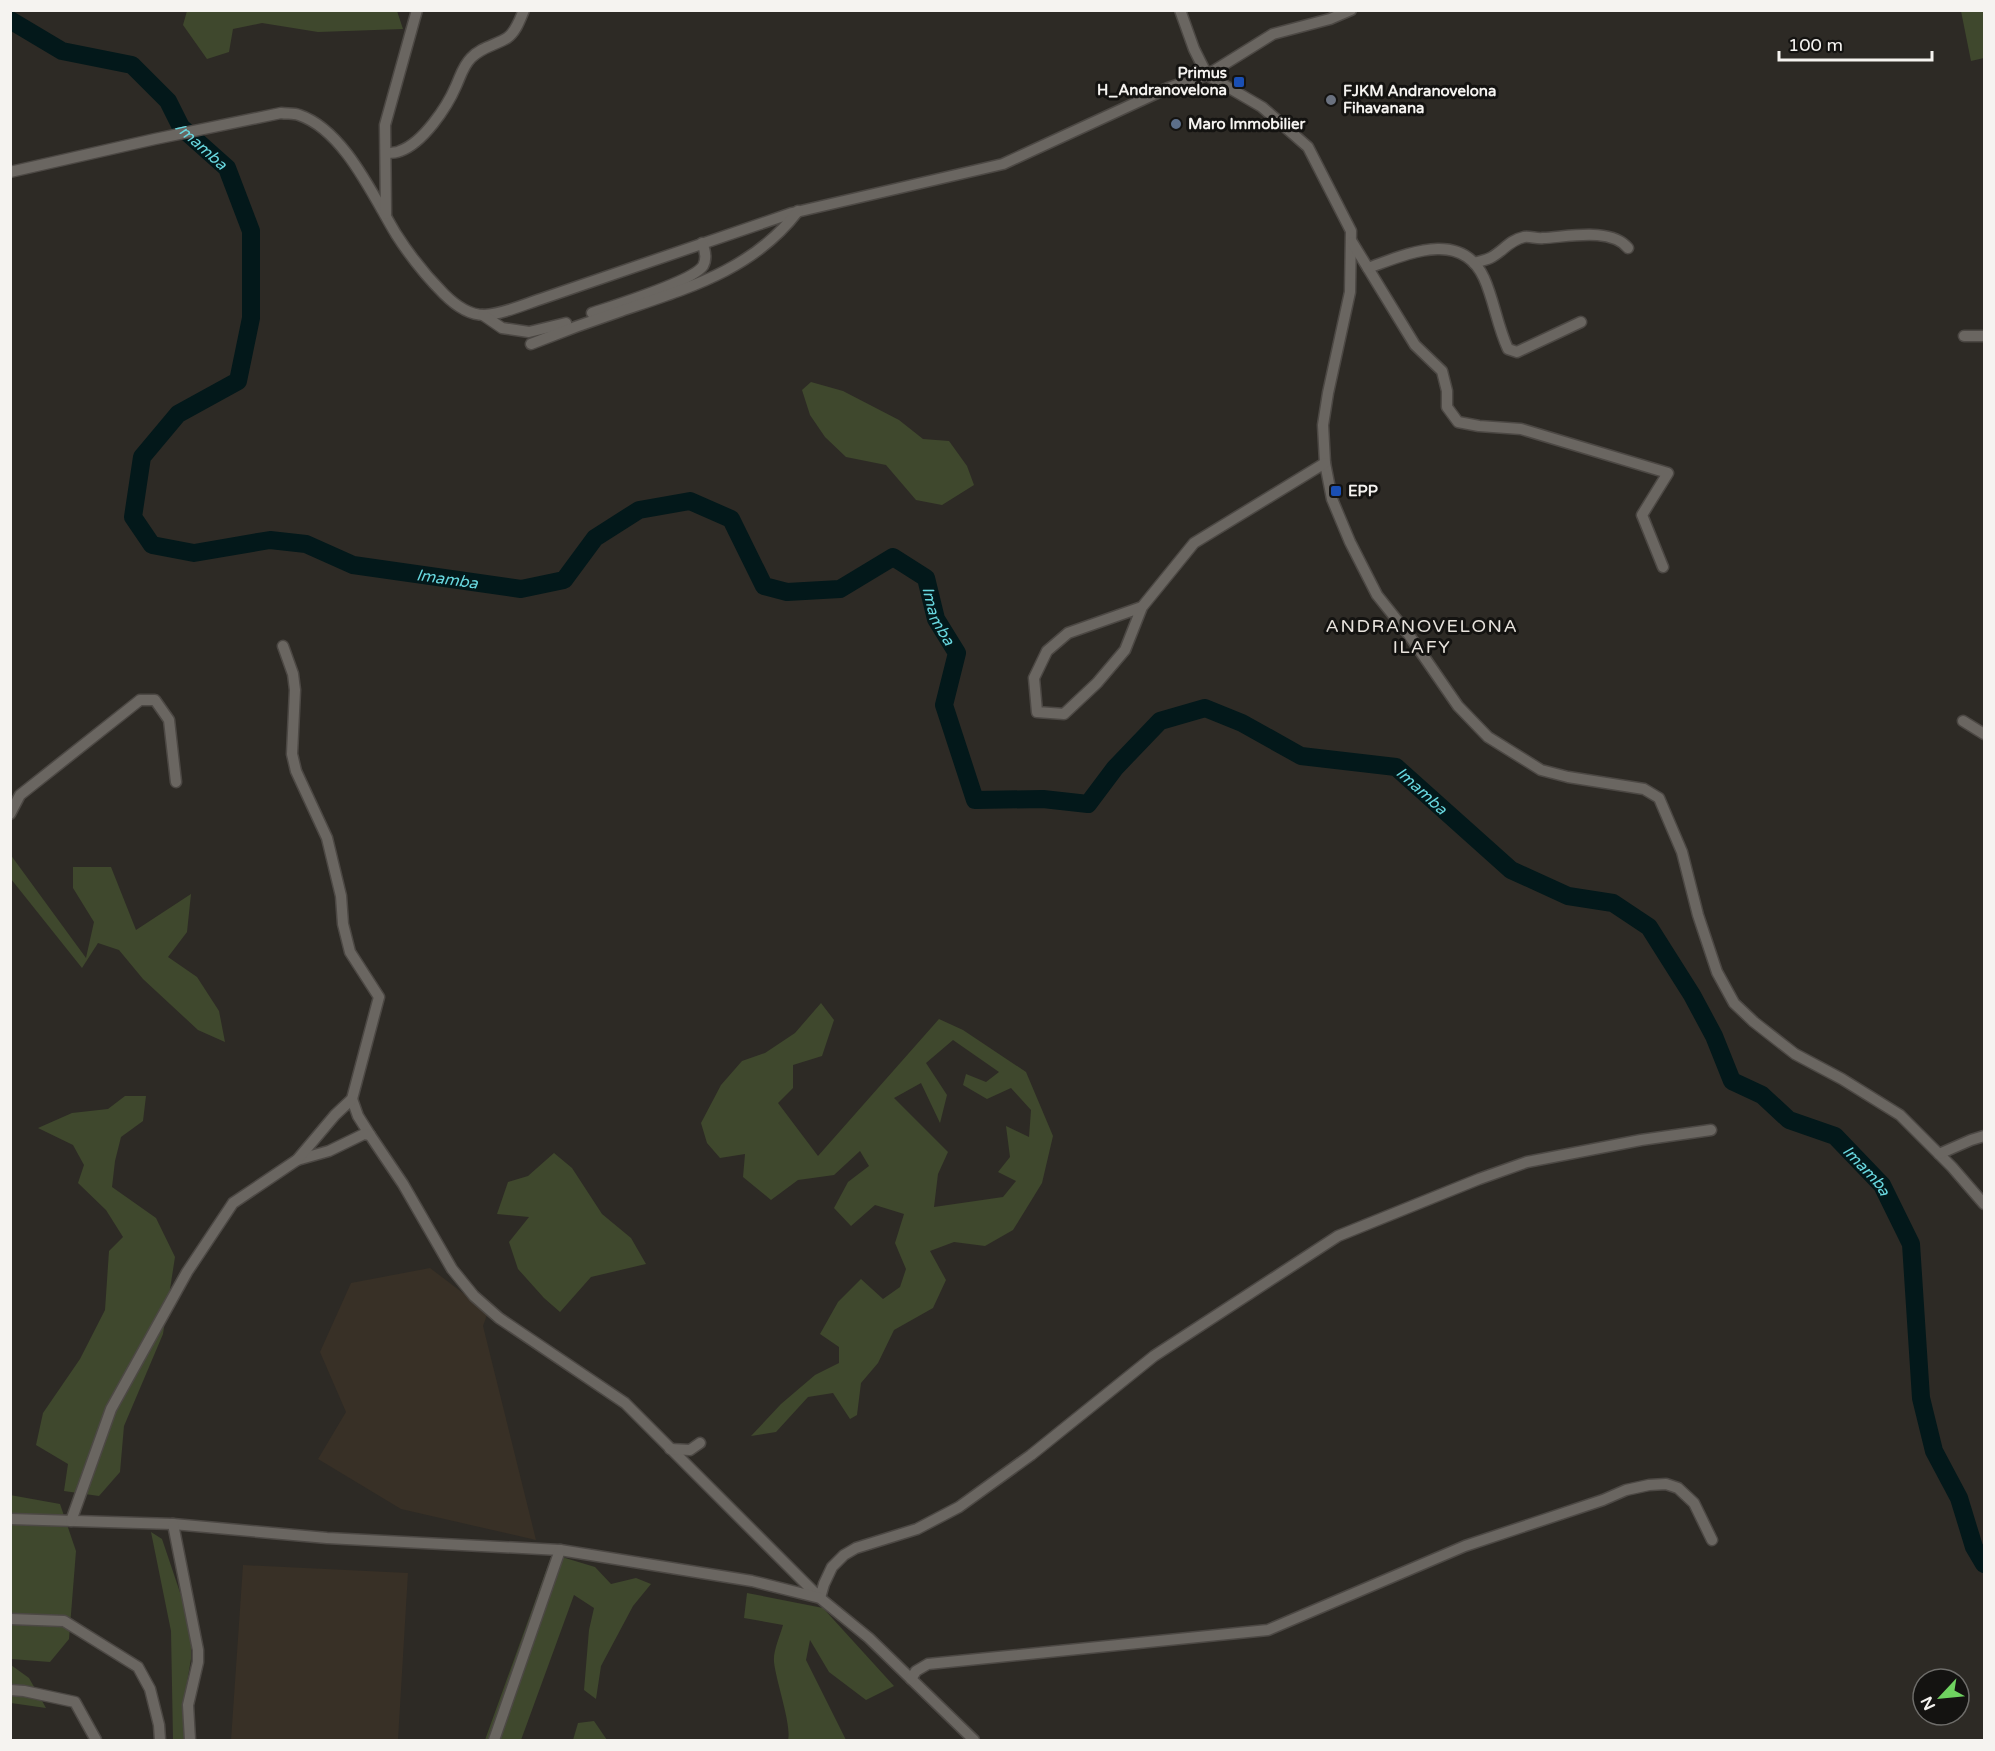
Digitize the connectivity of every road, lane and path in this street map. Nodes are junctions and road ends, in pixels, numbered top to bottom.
1 (417, 10) edge
2 (524, 10) edge
3 (1180, 10) edge
4 (1352, 10) edge
5 (1207, 75) junction
6 (386, 153) junction
7 (10, 172) edge
8 (798, 211) junction
9 (386, 215) junction
10 (1351, 242) junction
11 (702, 243) junction
12 (1628, 248) dead end
13 (1474, 263) junction
14 (1368, 268) junction
15 (483, 315) junction
16 (1581, 322) dead end
17 (1964, 336) dead end
18 (1984, 336) edge
19 (531, 344) dead end
20 (1324, 463) junction
21 (1664, 567) dead end
22 (1142, 607) junction
23 (283, 646) dead end
24 (1963, 721) dead end
25 (1984, 734) edge
26 (176, 782) dead end
27 (10, 814) edge
28 (352, 1099) junction
29 (1711, 1130) dead end
30 (370, 1135) junction
31 (1984, 1137) edge
32 (1939, 1154) junction
33 (297, 1160) junction
34 (1984, 1204) edge
35 (700, 1443) dead end
36 (670, 1449) junction
37 (10, 1519) edge
38 (71, 1521) junction
39 (173, 1524) junction
40 (1712, 1540) dead end
41 (560, 1550) junction
42 (820, 1598) junction
43 (10, 1618) edge
44 (911, 1679) junction
45 (10, 1690) edge
46 (96, 1740) edge
47 (160, 1740) edge
48 (190, 1740) edge
49 (494, 1740) edge
50 (974, 1740) edge

1 - 6 street
2 - 6 street
3 - 5 street
4 - 5 street
5 - 8 street
5 - 10 street
6 - 9 street
7 - 9 street
8 - 11 street
8 - 19 street
9 - 15 street
10 - 14 street
10 - 20 street
11 - 15 street
11 - 15 street
12 - 13 street
13 - 14 street
13 - 16 street
14 - 21 street
17 - 18 street
20 - 22 street
20 - 32 street
22 - 22 street
23 - 28 street
24 - 25 street
26 - 27 street
28 - 30 street
28 - 33 street
29 - 42 street
30 - 33 street
30 - 36 street
31 - 32 street
32 - 34 street
33 - 38 street
35 - 36 street
36 - 42 street
37 - 38 street
38 - 39 street
39 - 41 street
39 - 48 street
40 - 44 street
41 - 42 street
41 - 49 street
42 - 44 street
43 - 47 street
44 - 50 street
45 - 46 street

